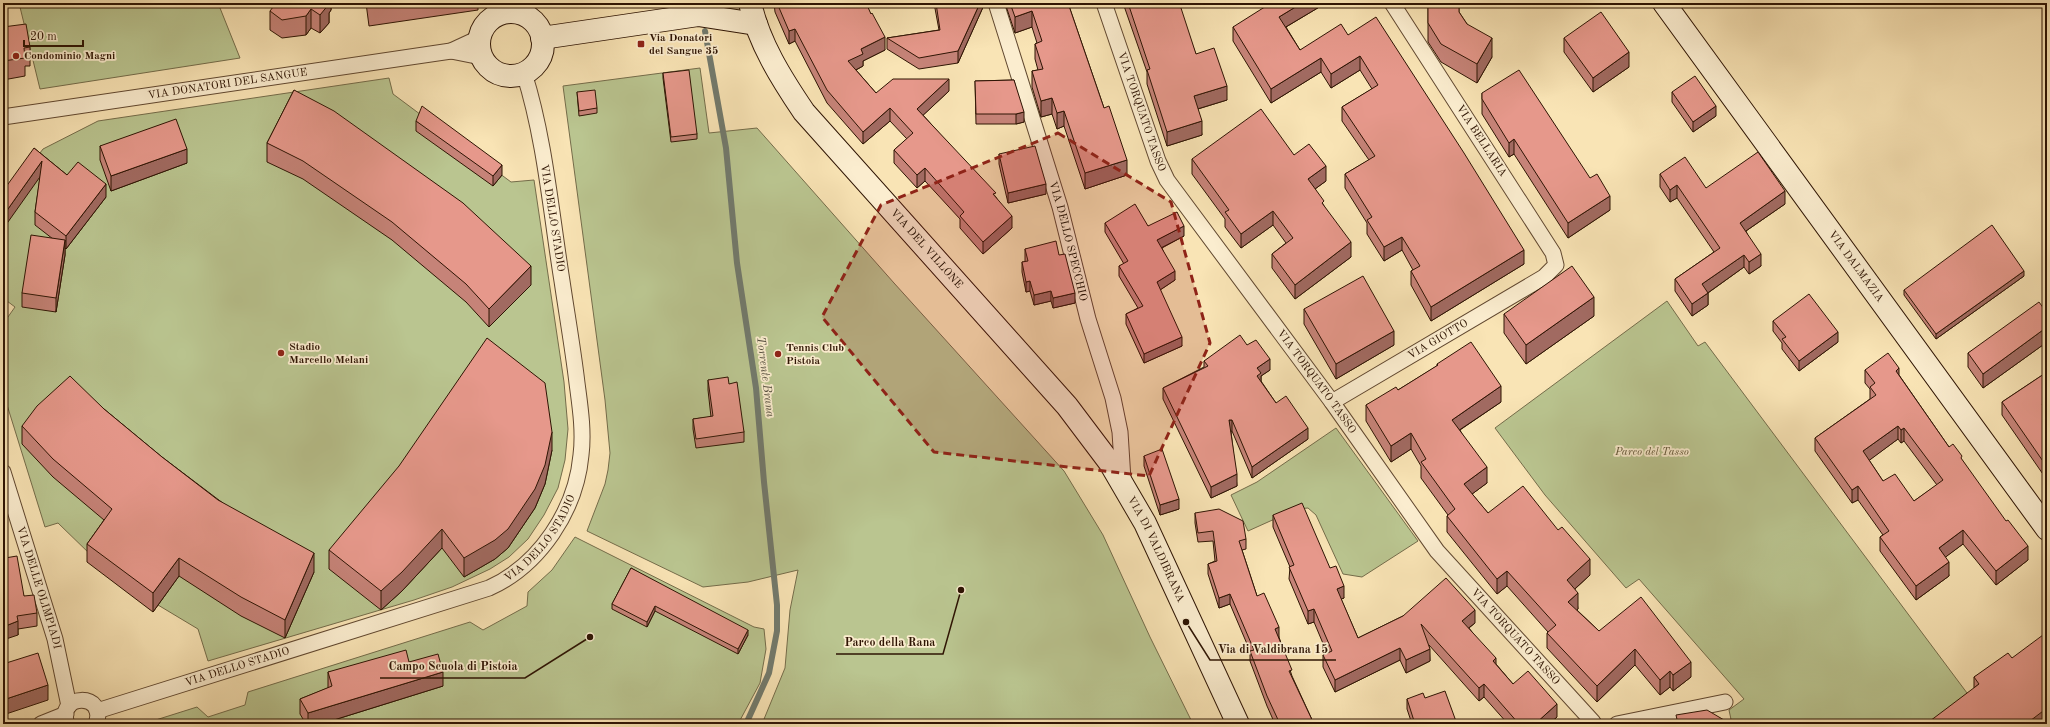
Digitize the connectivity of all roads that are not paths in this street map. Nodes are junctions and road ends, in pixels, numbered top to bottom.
1 (722, 3) edge
2 (750, 3) edge
3 (996, 3) edge
4 (1104, 3) edge
5 (1392, 3) edge
6 (1664, 3) edge
7 (507, 7) edge
8 (698, 16) junction
9 (756, 24) junction
10 (542, 38) junction
11 (480, 47) junction
12 (524, 73) junction
13 (3, 117) edge
14 (1544, 277) joint
15 (1332, 402) junction
16 (3, 472) edge
17 (1123, 484) junction
18 (2047, 529) edge
19 (1725, 702) dead end
20 (67, 714) edge
21 (97, 718) edge
22 (1591, 723) edge
23 (41, 724) edge
24 (1238, 724) edge
25 (1609, 724) edge
26 (1617, 724) edge

1 - 8 street
2 - 9 street, VIA DEL VILLONE
3 - 17 street, VIA DELLO SPECCHIO
4 - 15 street, VIA TORQUATO TASSO
5 - 14 street, VIA BELLARIA
6 - 18 street, VIA DALMAZIA
7 - 10 street
7 - 11 street
8 - 9 street
8 - 10 street
9 - 17 street, VIA DEL VILLONE
10 - 12 street
11 - 12 street
11 - 13 street, VIA DONATORI DEL SANGUE
12 - 21 street, VIA DELLO STADIO
14 - 15 street, VIA GIOTTO
15 - 22 street, VIA TORQUATO TASSO
16 - 20 street, VIA DELLE OLIMPIADI
17 - 24 street, VIA DI VALDIBRANA
19 - 26 street
20 - 21 street
20 - 23 street
22 - 25 street

